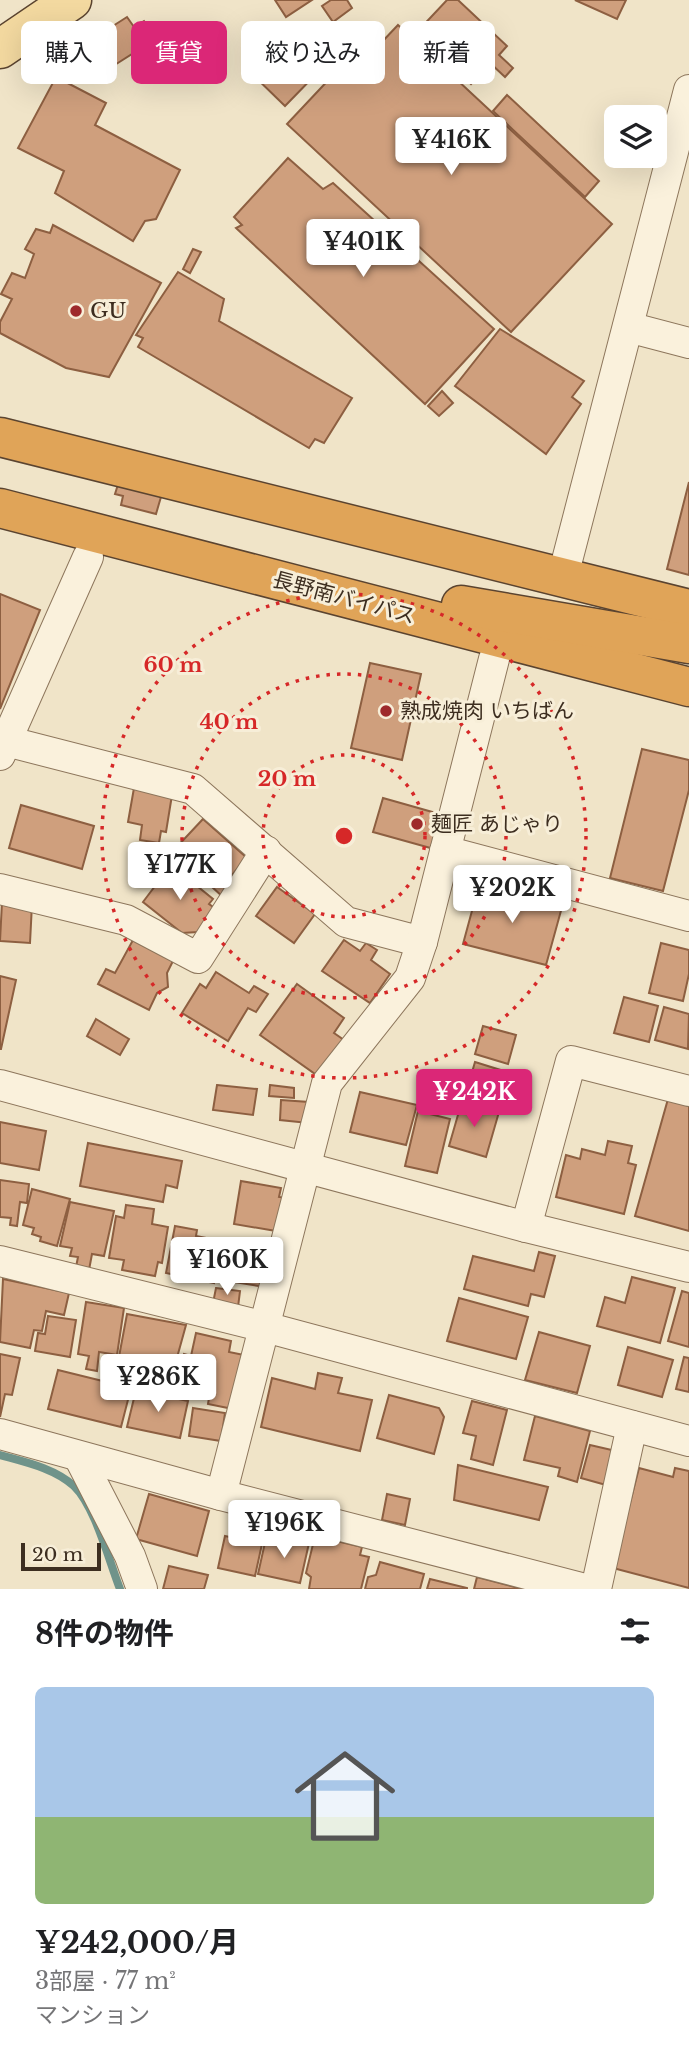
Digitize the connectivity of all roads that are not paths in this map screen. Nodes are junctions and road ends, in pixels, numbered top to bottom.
1 (72, 0) edge
2 (0, 49) edge
3 (689, 90) edge
4 (682, 142) edge
5 (628, 327) junction
6 (689, 343) edge
7 (0, 437) edge
8 (0, 491) edge
9 (0, 508) edge
10 (0, 535) edge
11 (88, 557) junction
12 (563, 576) junction
13 (689, 609) edge
14 (689, 644) edge
15 (494, 659) junction
16 (689, 687) edge
17 (689, 708) edge
18 (3, 748) edge
19 (266, 851) junction
20 (445, 851) junction
21 (0, 889) edge
22 (689, 916) edge
23 (422, 942) junction
24 (0, 1085) edge
25 (689, 1091) edge
26 (307, 1167) junction
27 (526, 1227) junction
28 (0, 1261) edge
29 (689, 1267) edge
30 (265, 1327) junction
31 (632, 1426) junction
32 (0, 1434) edge
33 (689, 1441) edge
34 (79, 1457) junction
35 (221, 1496) junction
36 (142, 1589) edge
37 (584, 1589) edge
38 (596, 1589) edge

1 - 2 main road
3 - 4 street
4 - 5 street
5 - 6 street
5 - 12 street
7 - 12 highway
8 - 14 highway, 長野南バイパス
9 - 16 highway, 長野南バイパス
10 - 11 highway
11 - 15 highway
11 - 18 street
12 - 13 highway
15 - 17 highway
15 - 20 street
18 - 19 street
19 - 21 street
19 - 23 street
20 - 22 street
20 - 23 street
23 - 26 street
24 - 26 street
25 - 27 street
26 - 27 street
26 - 30 street
27 - 29 street
28 - 30 street
30 - 31 street
30 - 35 street
31 - 33 street
31 - 38 street
32 - 34 street
34 - 35 street
34 - 36 street
35 - 37 street

